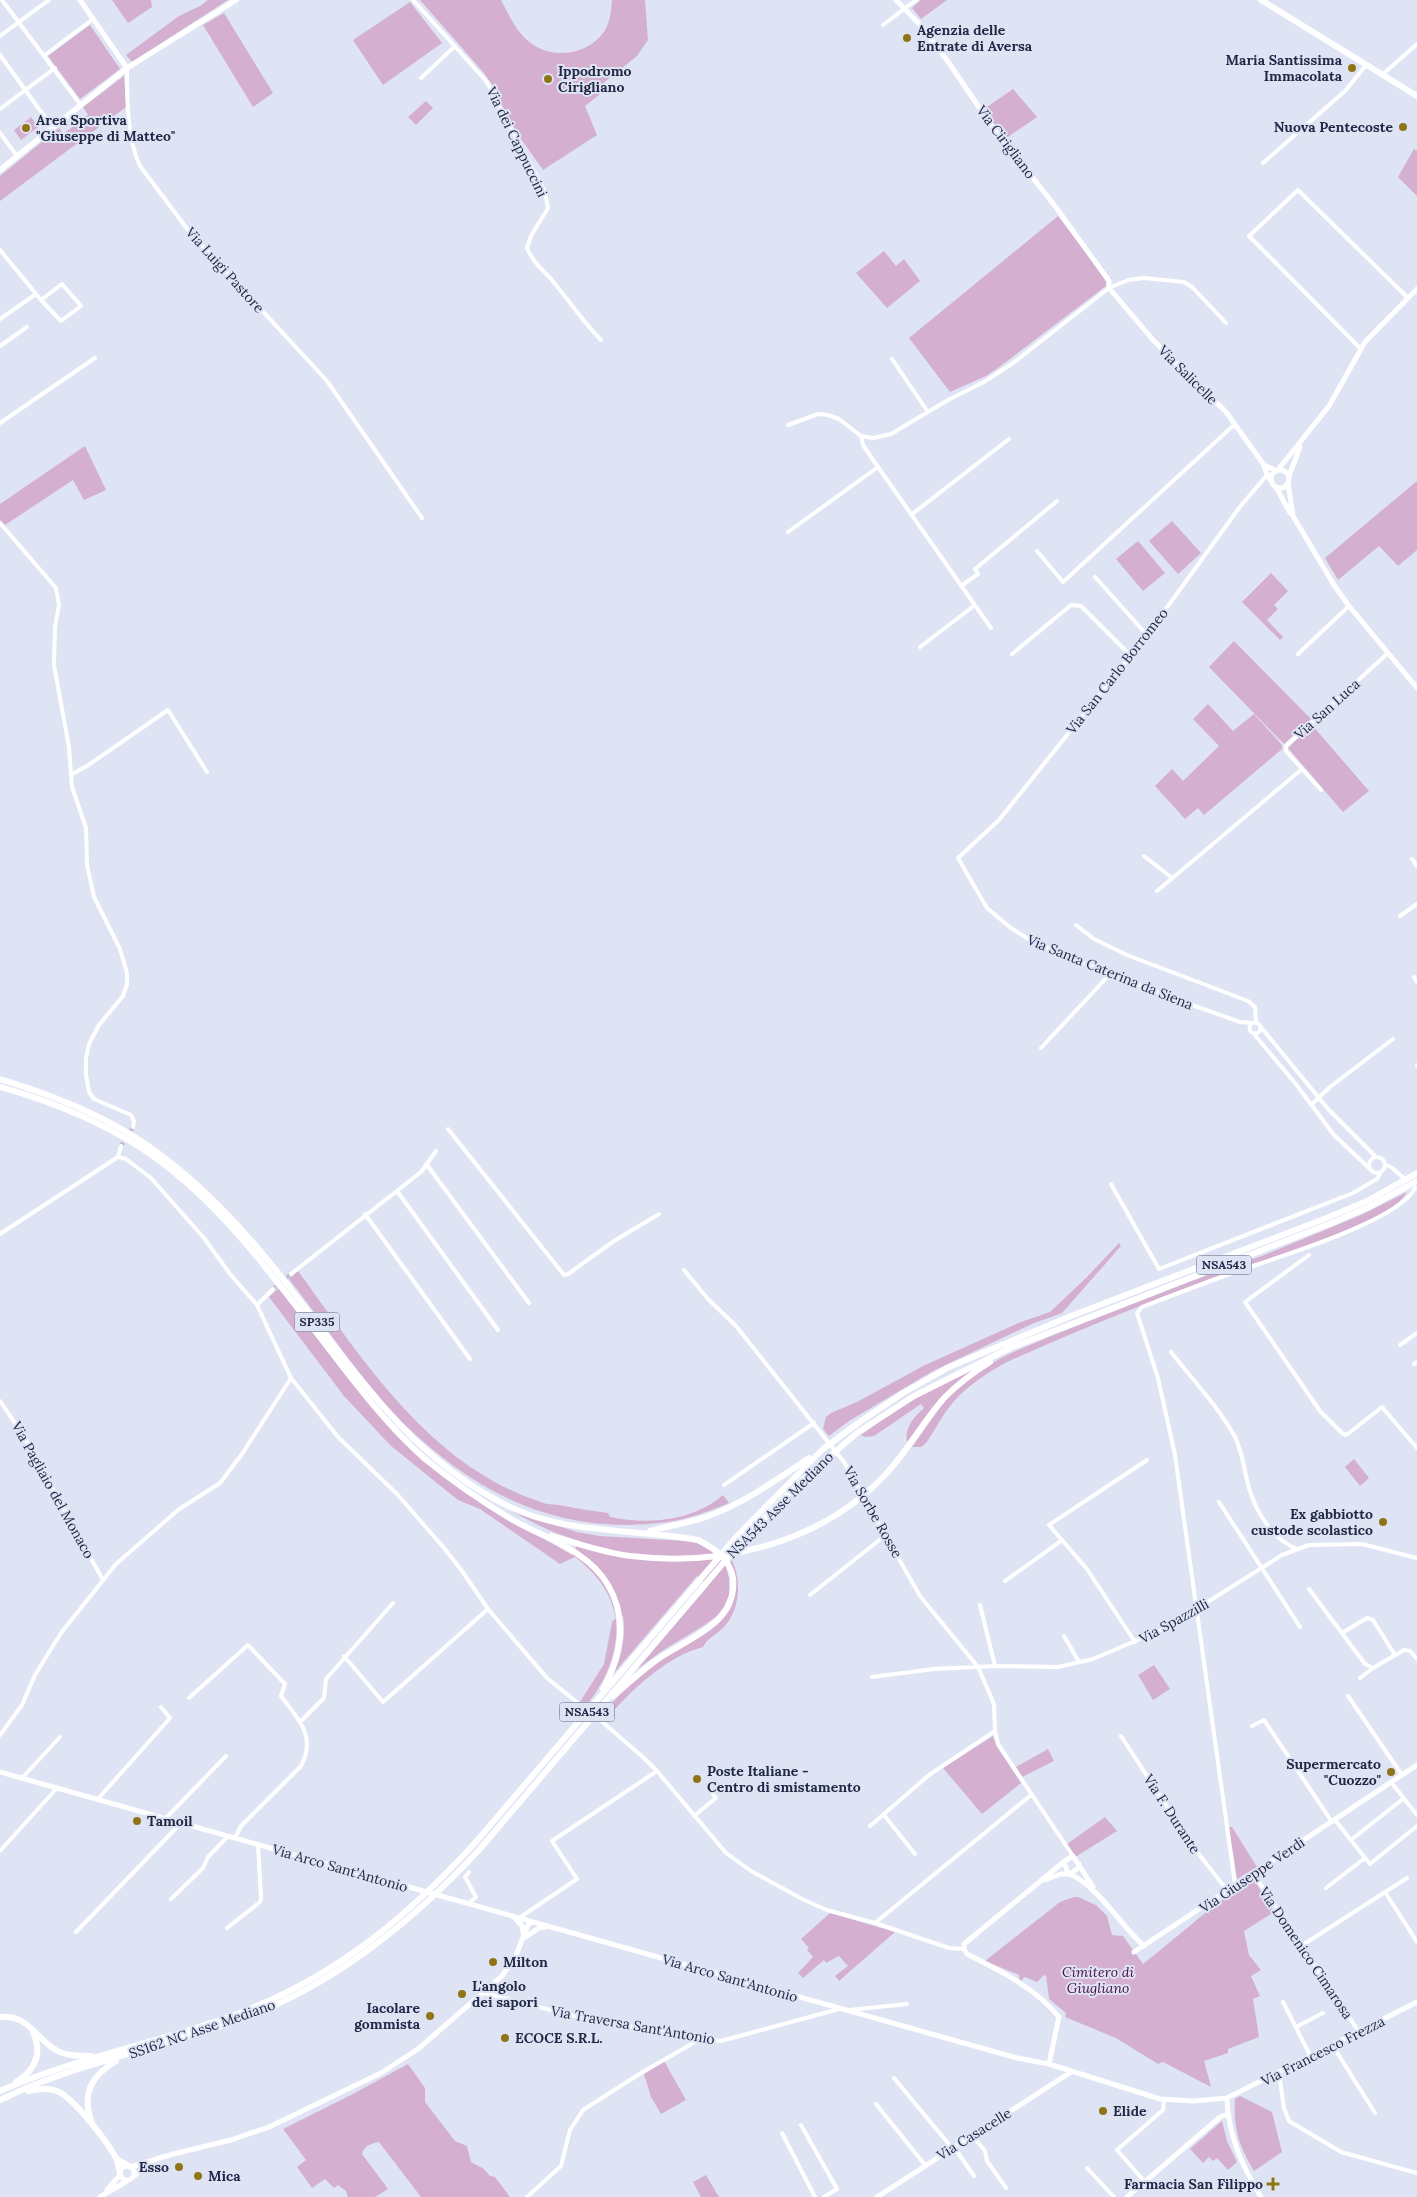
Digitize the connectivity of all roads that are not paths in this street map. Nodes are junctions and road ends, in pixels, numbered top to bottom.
1 (2, 0) edge
2 (49, 0) edge
3 (80, 0) edge
4 (413, 0) edge
5 (896, 0) edge
6 (916, 0) edge
7 (1261, 0) edge
8 (232, 1) edge
9 (906, 9) junction
10 (93, 19) junction
11 (19, 22) junction
12 (883, 26) dead end
13 (0, 36) edge
14 (1417, 44) edge
15 (455, 46) junction
16 (45, 55) junction
17 (0, 56) edge
18 (1366, 64) junction
19 (55, 68) junction
20 (127, 68) junction
21 (1382, 75) junction
22 (421, 78) dead end
23 (25, 90) junction
24 (1417, 96) edge
25 (80, 104) junction
26 (0, 109) edge
27 (52, 127) junction
28 (0, 133) edge
29 (17, 156) junction
30 (1263, 163) dead end
31 (0, 170) edge
32 (0, 250) edge
33 (6, 257) junction
34 (0, 261) edge
35 (1109, 288) junction
36 (1417, 289) edge
37 (36, 294) junction
38 (1408, 298) junction
39 (41, 300) junction
40 (0, 319) edge
41 (1226, 323) dead end
42 (27, 327) dead end
43 (601, 340) dead end
44 (0, 346) edge
45 (1360, 348) junction
46 (95, 358) dead end
47 (892, 359) dead end
48 (928, 412) junction
49 (0, 423) edge
50 (1234, 424) junction
51 (788, 425) dead end
52 (861, 436) junction
53 (1010, 439) dead end
54 (1303, 440) junction
55 (1264, 465) junction
56 (878, 467) junction
57 (1277, 471) junction
58 (1267, 476) junction
59 (1289, 481) junction
60 (1272, 482) junction
61 (1276, 487) junction
62 (1057, 501) dead end
63 (911, 515) junction
64 (1292, 516) junction
65 (422, 518) dead end
66 (0, 523) edge
67 (788, 532) dead end
68 (1037, 551) dead end
69 (1095, 578) dead end
70 (961, 586) junction
71 (975, 605) junction
72 (1349, 606) junction
73 (991, 628) dead end
74 (1147, 635) junction
75 (920, 647) dead end
76 (1388, 653) junction
77 (1012, 654) dead end
78 (1298, 654) dead end
79 (1131, 656) junction
80 (1417, 688) edge
81 (1302, 768) junction
82 (207, 772) dead end
83 (72, 774) junction
84 (1321, 790) dead end
85 (1144, 856) dead end
86 (958, 858) joint
87 (1412, 859) dead end
88 (1417, 866) edge
89 (1171, 877) junction
90 (1157, 891) dead end
91 (1417, 904) edge
92 (1400, 916) dead end
93 (1076, 925) dead end
94 (1110, 974) junction
95 (1414, 977) dead end
96 (1417, 982) edge
97 (1240, 1022) junction
98 (1256, 1024) junction
99 (1249, 1029) junction
100 (1254, 1034) junction
101 (1393, 1039) dead end
102 (1274, 1045) junction
103 (1042, 1048) dead end
104 (1268, 1050) junction
105 (0, 1080) edge
106 (0, 1087) edge
107 (1320, 1099) junction
108 (1311, 1106) junction
109 (133, 1126) dead end
110 (448, 1129) dead end
111 (121, 1146) tunnel mouth
112 (436, 1151) dead end
113 (118, 1157) junction
114 (1376, 1157) junction
115 (1386, 1164) junction
116 (427, 1165) junction
117 (1370, 1168) junction
118 (1385, 1170) junction
119 (1396, 1171) junction
120 (1380, 1174) junction
121 (1417, 1174) edge
122 (1417, 1181) edge
123 (1111, 1184) dead end
124 (1416, 1189) edge
125 (397, 1190) junction
126 (1368, 1204) junction
127 (365, 1214) junction
128 (659, 1214) dead end
129 (0, 1234) edge
130 (1309, 1255) dead end
131 (684, 1270) dead end
132 (291, 1274) tunnel mouth
133 (273, 1289) tunnel mouth
134 (530, 1303) dead end
135 (257, 1305) junction
136 (498, 1330) dead end
137 (1417, 1333) edge
138 (1400, 1345) dead end
139 (1010, 1348) junction
140 (1170, 1352) dead end
141 (470, 1359) dead end
142 (292, 1378) junction
143 (0, 1401) edge
144 (814, 1423) junction
145 (1417, 1448) edge
146 (823, 1449) junction
147 (1147, 1460) dead end
148 (724, 1485) dead end
149 (1219, 1502) dead end
150 (645, 1532) junction
151 (887, 1534) junction
152 (1061, 1541) junction
153 (566, 1544) junction
154 (1297, 1549) junction
155 (1417, 1558) edge
156 (1262, 1567) junction
157 (103, 1580) junction
158 (1005, 1581) dead end
159 (701, 1583) junction
160 (1310, 1589) dead end
161 (810, 1595) dead end
162 (393, 1603) dead end
163 (980, 1605) dead end
164 (488, 1609) junction
165 (1197, 1609) junction
166 (1300, 1627) dead end
167 (1342, 1633) junction
168 (1064, 1636) dead end
169 (1135, 1642) junction
170 (1395, 1655) junction
171 (344, 1656) junction
172 (1417, 1659) edge
173 (1079, 1662) junction
174 (995, 1666) junction
175 (978, 1667) junction
176 (1373, 1668) junction
177 (872, 1677) dead end
178 (1360, 1678) dead end
179 (1348, 1696) dead end
180 (189, 1698) dead end
181 (595, 1703) junction
182 (603, 1705) junction
183 (161, 1707) dead end
184 (584, 1708) dead end
185 (599, 1719) dead end
186 (300, 1722) junction
187 (1252, 1726) dead end
188 (995, 1731) junction
189 (0, 1735) edge
190 (60, 1736) dead end
191 (1121, 1736) dead end
192 (226, 1756) dead end
193 (1417, 1765) edge
194 (657, 1771) junction
195 (0, 1772) edge
196 (1402, 1775) junction
197 (22, 1778) junction
198 (1391, 1782) junction
199 (57, 1788) junction
200 (712, 1793) dead end
201 (1031, 1795) junction
202 (1404, 1798) junction
203 (97, 1800) junction
204 (884, 1815) junction
205 (1417, 1815) edge
206 (694, 1816) junction
207 (164, 1820) junction
208 (1334, 1821) junction
209 (180, 1824) junction
210 (870, 1826) dead end
211 (1417, 1826) edge
212 (228, 1836) junction
213 (235, 1838) junction
214 (1351, 1840) junction
215 (476, 1843) joint
216 (258, 1845) junction
217 (479, 1850) joint
218 (0, 1851) edge
219 (915, 1854) dead end
220 (1073, 1856) junction
221 (1365, 1858) junction
222 (1066, 1860) junction
223 (1079, 1864) junction
224 (469, 1872) dead end
225 (1253, 1873) junction
226 (1069, 1874) junction
227 (1407, 1878) dead end
228 (1039, 1882) junction
229 (1235, 1884) junction
230 (1326, 1888) dead end
231 (1227, 1890) junction
232 (1385, 1892) junction
233 (1097, 1894) junction
234 (171, 1899) dead end
235 (468, 1904) junction
236 (517, 1918) junction
237 (532, 1922) junction
238 (876, 1923) junction
239 (547, 1926) junction
240 (227, 1928) dead end
241 (76, 1932) dead end
242 (524, 1938) junction
243 (1417, 1942) edge
244 (1144, 1946) junction
245 (1301, 1946) junction
246 (964, 1949) junction
247 (1134, 1952) dead end
248 (484, 1993) junction
249 (1283, 2002) dead end
250 (1417, 2002) edge
251 (907, 2004) dead end
252 (839, 2009) junction
253 (846, 2011) junction
254 (1323, 2013) dead end
255 (0, 2017) edge
256 (31, 2027) junction
257 (1296, 2027) junction
258 (1359, 2032) junction
259 (698, 2037) junction
260 (1333, 2046) junction
261 (126, 2055) junction
262 (97, 2056) junction
263 (1311, 2057) junction
264 (1049, 2064) junction
265 (1071, 2072) junction
266 (1279, 2074) junction
267 (894, 2078) dead end
268 (5, 2092) edge
269 (1227, 2098) junction
270 (0, 2100) edge
271 (1164, 2100) junction
272 (876, 2104) dead end
273 (1375, 2113) dead end
274 (1228, 2114) junction
275 (801, 2125) dead end
276 (94, 2128) junction
277 (782, 2133) dead end
278 (972, 2135) junction
279 (953, 2147) junction
280 (117, 2159) junction
281 (154, 2161) junction
282 (925, 2165) junction
283 (130, 2167) junction
284 (1087, 2168) dead end
285 (1417, 2172) edge
286 (120, 2174) junction
287 (134, 2176) junction
288 (974, 2176) dead end
289 (127, 2181) junction
290 (1145, 2182) junction
291 (1006, 2188) dead end
292 (102, 2196) edge
293 (1129, 2196) edge
294 (527, 2197) edge
295 (816, 2197) edge
296 (824, 2197) edge
297 (877, 2197) edge
298 (1114, 2197) edge
299 (1261, 2197) edge

1 - 11 street
2 - 11 street
3 - 10 street
4 - 15 street, Via dei Cappuccini
5 - 9 street, Via Cirigliano
6 - 9 street
7 - 18 main road
8 - 20 main road
9 - 12 street
9 - 35 street, Via Cirigliano
10 - 16 street
10 - 20 street
11 - 13 street
11 - 16 street
14 - 21 street
15 - 22 street
15 - 43 street, Via dei Cappuccini
16 - 19 street
17 - 23 street
18 - 21 main road
18 - 30 street
19 - 23 street
19 - 25 street
20 - 25 main road
20 - 65 street, Via Luigi Pastore
21 - 24 main road
23 - 26 street
23 - 27 street
25 - 27 main road
27 - 29 main road
28 - 29 street
29 - 31 main road
32 - 33 street
33 - 34 street
33 - 37 street
35 - 41 street
35 - 48 street
35 - 50 street, Via Salicelle
36 - 38 street
37 - 39 street
37 - 40 street
38 - 45 street
38 - 45 street
39 - 39 street
42 - 44 street
45 - 54 street
46 - 49 street
47 - 48 street
48 - 52 street
50 - 55 street, Via Salicelle
50 - 68 street
51 - 52 street
52 - 56 street
53 - 63 street
54 - 57 street
54 - 59 street
55 - 57 street
55 - 58 street
56 - 63 street
56 - 67 street
57 - 59 street
57 - 60 street
58 - 60 street
58 - 74 street, Via San Carlo Borromeo
59 - 61 street
59 - 64 street
60 - 61 street
61 - 64 street
62 - 70 street
63 - 70 street
64 - 72 street
66 - 83 street
69 - 74 street
70 - 71 street
71 - 73 street
71 - 75 street
72 - 76 street
72 - 78 street
74 - 79 street, Via San Carlo Borromeo
76 - 80 street
76 - 81 street, Via San Luca
77 - 79 street
79 - 86 street, Via San Carlo Borromeo
81 - 84 street, Via San Luca
81 - 89 street
82 - 83 street
83 - 109 street
85 - 89 street
86 - 94 street, Via Santa Caterina da Siena
87 - 88 street
89 - 90 street
91 - 92 street
93 - 98 street
94 - 97 street, Via Santa Caterina da Siena
94 - 103 street
95 - 96 street
97 - 98 street
97 - 99 street
98 - 99 street
98 - 100 street
98 - 102 street
99 - 100 street
100 - 104 street
101 - 107 street
102 - 104 street
102 - 107 street
104 - 108 street
105 - 150 main road, SP335
106 - 153 main road, SP335
107 - 108 street
107 - 114 street
108 - 117 street
110 - 128 street
111 - 113 street
112 - 116 street
113 - 129 street
113 - 135 street
114 - 115 street
114 - 117 street
115 - 118 street
115 - 119 street
116 - 125 street
116 - 134 street
117 - 120 street
118 - 119 street
118 - 120 street
119 - 124 street
120 - 123 street
121 - 126 main road, NSA543 Asse Mediano / NSA543
122 - 126 main road
124 - 165 street
125 - 127 street
125 - 136 street
126 - 139 main road, NSA543 Asse Mediano / NSA543
126 - 146 main road, NSA543 Asse Mediano / NSA543
127 - 132 street
127 - 141 street
130 - 145 street
131 - 144 street, Via Sorbe Rosse
133 - 135 street
135 - 142 street
137 - 138 street
139 - 153 main road, NSA543
139 - 159 main road, NSA543 Asse Mediano / NSA543
140 - 154 street
142 - 157 street
142 - 164 street
143 - 157 street, Via Pagliaio del Monaco
144 - 148 street
144 - 151 street, Via Sorbe Rosse
146 - 150 main road, NSA543
146 - 159 main road, NSA543 Asse Mediano / NSA543
147 - 152 street
149 - 156 street
150 - 182 main road, NSA543
151 - 161 street
151 - 175 street, Via Sorbe Rosse
152 - 158 street
152 - 169 street
153 - 181 main road, NSA543
154 - 155 street, Via Spazzilli
154 - 156 street, Via Spazzilli
156 - 165 street, Via Spazzilli
156 - 166 street
157 - 189 street
159 - 181 main road, NSA543 Asse Mediano / NSA543
159 - 182 main road, NSA543 Asse Mediano / NSA543
160 - 167 street
162 - 171 street
163 - 174 street
164 - 171 street
164 - 184 street
165 - 169 street, Via Spazzilli
165 - 229 street
167 - 170 street
167 - 176 street
168 - 173 street
169 - 173 street, Via Spazzilli
170 - 172 street
170 - 176 street
171 - 186 street
173 - 174 street
174 - 175 street
175 - 177 street
175 - 188 street, Via Sorbe Rosse
176 - 178 street
179 - 196 street
180 - 186 street
181 - 215 main road, NSA543 Asse Mediano / NSA543
182 - 217 main road, NSA543 Asse Mediano / NSA543
183 - 203 street
185 - 194 street
186 - 213 street
187 - 208 street
188 - 201 street, Via Sorbe Rosse
188 - 204 street
190 - 197 street
191 - 231 street, Via F. Durante
192 - 207 street
193 - 196 street, Via Giuseppe Verdi
194 - 206 street
194 - 236 street
195 - 197 street, Via Arco Sant'Antonio
196 - 198 street, Via Giuseppe Verdi
197 - 199 street, Via Arco Sant'Antonio
198 - 202 street
198 - 208 street, Via Giuseppe Verdi
199 - 203 street, Via Arco Sant'Antonio
199 - 218 street
200 - 206 street
201 - 220 street, Via Sorbe Rosse
201 - 238 street
202 - 205 street
202 - 214 street
203 - 207 street, Via Arco Sant'Antonio
204 - 210 street
204 - 219 street
206 - 238 street
207 - 209 street, Via Arco Sant'Antonio
208 - 214 street
208 - 225 street, Via Giuseppe Verdi
209 - 212 street, Via Arco Sant'Antonio
209 - 241 street
211 - 221 street
212 - 213 street, Via Arco Sant'Antonio
212 - 234 street
213 - 216 street, Via Arco Sant'Antonio
214 - 221 street
215 - 262 main road, SS162 NC Asse Mediano
216 - 235 street, Via Arco Sant'Antonio
216 - 240 street
217 - 261 main road, SS162 NC Asse Mediano
220 - 222 street
220 - 223 street
221 - 230 street
222 - 226 street
222 - 228 street
223 - 226 street
223 - 233 street
224 - 235 street
225 - 229 street, Via Giuseppe Verdi
225 - 245 street, Via Domenico Cimarosa
226 - 228 street
226 - 233 street
227 - 232 street
228 - 246 street
229 - 231 street, Via Giuseppe Verdi
231 - 244 street, Via Giuseppe Verdi
232 - 243 street
232 - 245 street
233 - 244 street
235 - 236 street, Via Arco Sant'Antonio
236 - 237 street, Via Arco Sant'Antonio
236 - 242 street
237 - 239 street, Via Arco Sant'Antonio
237 - 242 street
238 - 246 street
239 - 242 street
239 - 252 street, Via Arco Sant'Antonio
242 - 248 street
244 - 247 street, Via Giuseppe Verdi
245 - 258 street, Via Domenico Cimarosa
246 - 264 street
248 - 259 street, Via Traversa Sant'Antonio
248 - 281 street
249 - 257 street
250 - 258 street, Via Francesco Frezza
251 - 253 street
252 - 253 street, Via Arco Sant'Antonio
252 - 259 street, Via Traversa Sant'Antonio
253 - 264 street, Via Arco Sant'Antonio
254 - 257 street
255 - 256 main road
256 - 262 main road
256 - 268 main road
257 - 263 street
258 - 260 street, Via Francesco Frezza
259 - 294 street
260 - 263 street, Via Francesco Frezza
260 - 273 street
261 - 268 main road, SS162 NC Asse Mediano
261 - 276 main road
262 - 268 main road, SS162 NC Asse Mediano
263 - 266 street, Via Francesco Frezza
264 - 265 street, Via Arco Sant'Antonio
265 - 271 street, Via Arco Sant'Antonio
265 - 278 street, Via Casacelle
266 - 269 street, Via Francesco Frezza
266 - 285 street
267 - 279 street
268 - 270 main road, SS162 NC Asse Mediano
268 - 276 main road
269 - 271 street, Via Arco Sant'Antonio
269 - 274 street
271 - 290 street
272 - 282 street
274 - 290 street
274 - 299 street
275 - 296 street
276 - 280 main road
277 - 295 street
278 - 279 street, Via Casacelle
278 - 291 street
279 - 282 street, Via Casacelle
279 - 288 street
280 - 283 main road
280 - 286 main road
281 - 283 street
281 - 287 street
282 - 297 street, Via Casacelle
283 - 286 street
283 - 287 street
284 - 298 street
286 - 289 street
286 - 292 street
287 - 289 street
289 - 292 street
290 - 293 street

